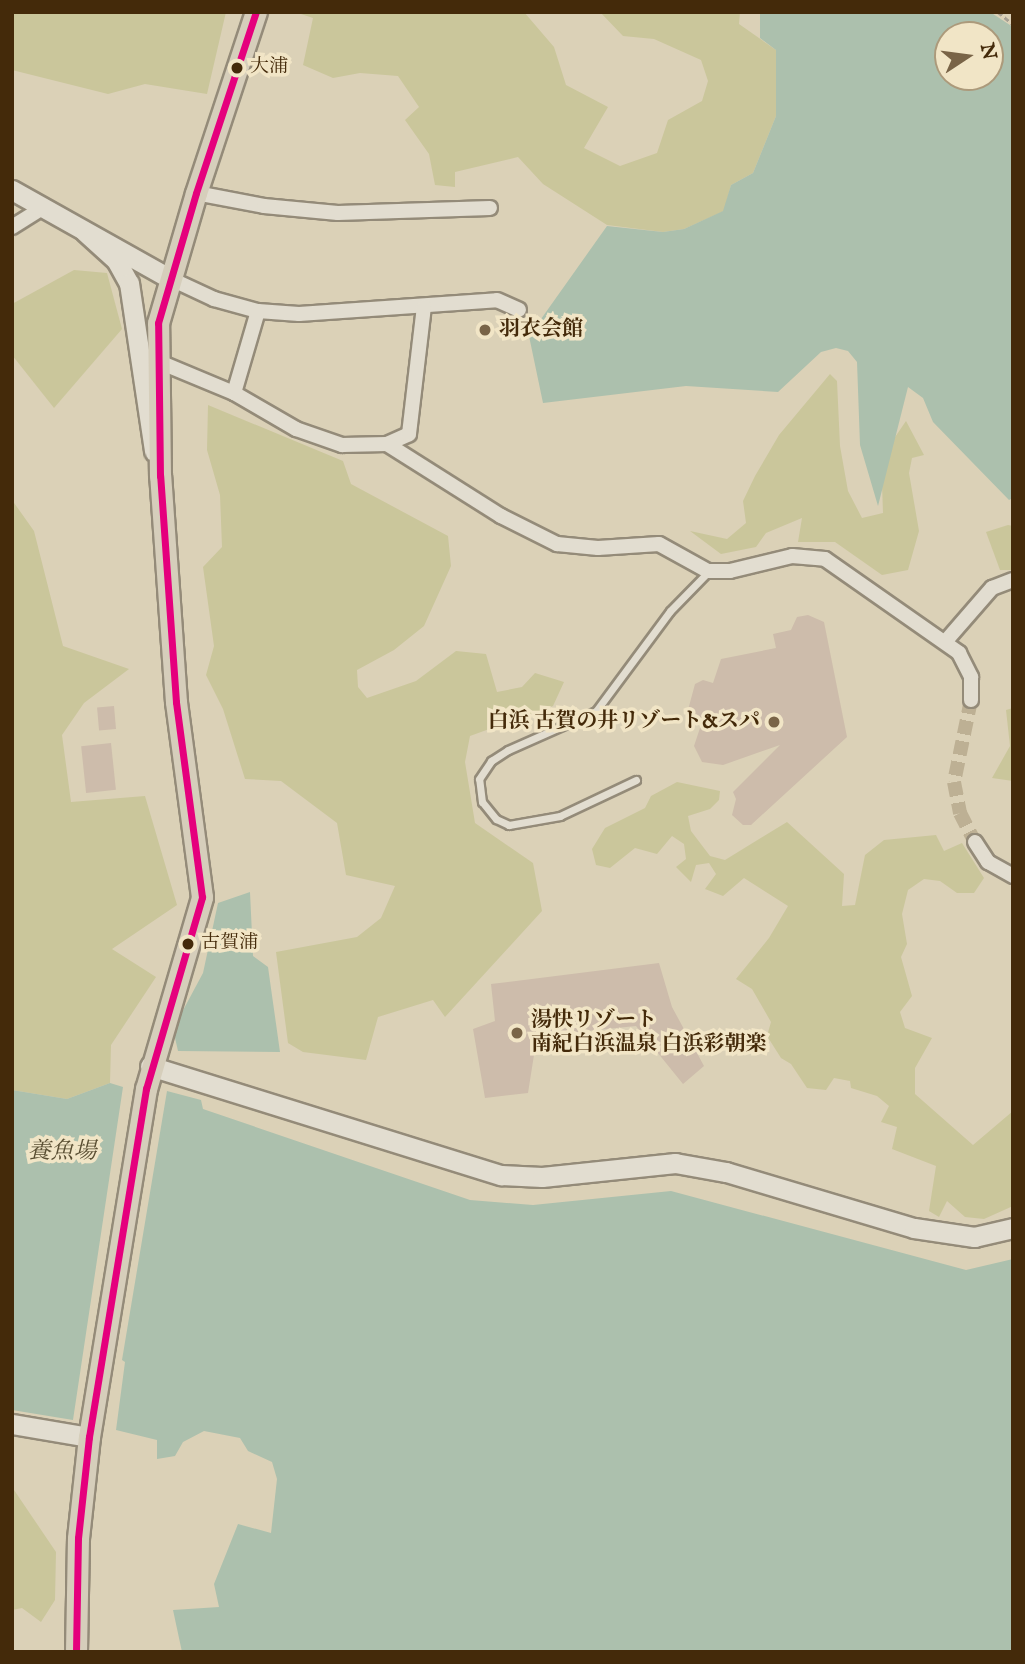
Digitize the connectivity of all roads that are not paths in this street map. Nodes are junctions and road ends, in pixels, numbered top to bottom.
1 (257, 12) edge
2 (12, 190) edge
3 (196, 192) junction
4 (44, 207) junction
5 (490, 208) dead end
6 (12, 228) edge
7 (85, 232) junction
8 (169, 278) junction
9 (424, 307) junction
10 (519, 310) dead end
11 (258, 311) junction
12 (157, 361) junction
13 (234, 393) junction
14 (387, 444) junction
15 (160, 476) junction
16 (708, 571) junction
17 (1013, 580) edge
18 (945, 642) junction
19 (971, 700) tunnel mouth
20 (636, 780) dead end
21 (975, 842) tunnel mouth
22 (1013, 876) edge
23 (150, 1066) junction
24 (1013, 1228) edge
25 (12, 1424) edge
26 (89, 1437) junction
27 (76, 1652) edge

1 - 3 main road
2 - 4 street
3 - 5 street
3 - 8 main road
4 - 6 street
4 - 7 street
7 - 8 street
7 - 15 street
8 - 11 street
8 - 12 main road
9 - 10 street
9 - 11 street
9 - 14 street
11 - 13 street
12 - 13 street
12 - 15 main road
13 - 14 street
14 - 16 street
15 - 23 main road
16 - 18 street
16 - 20 lane
17 - 18 street
18 - 19 street
21 - 22 street
23 - 24 street
23 - 26 main road
25 - 26 street
26 - 27 main road

